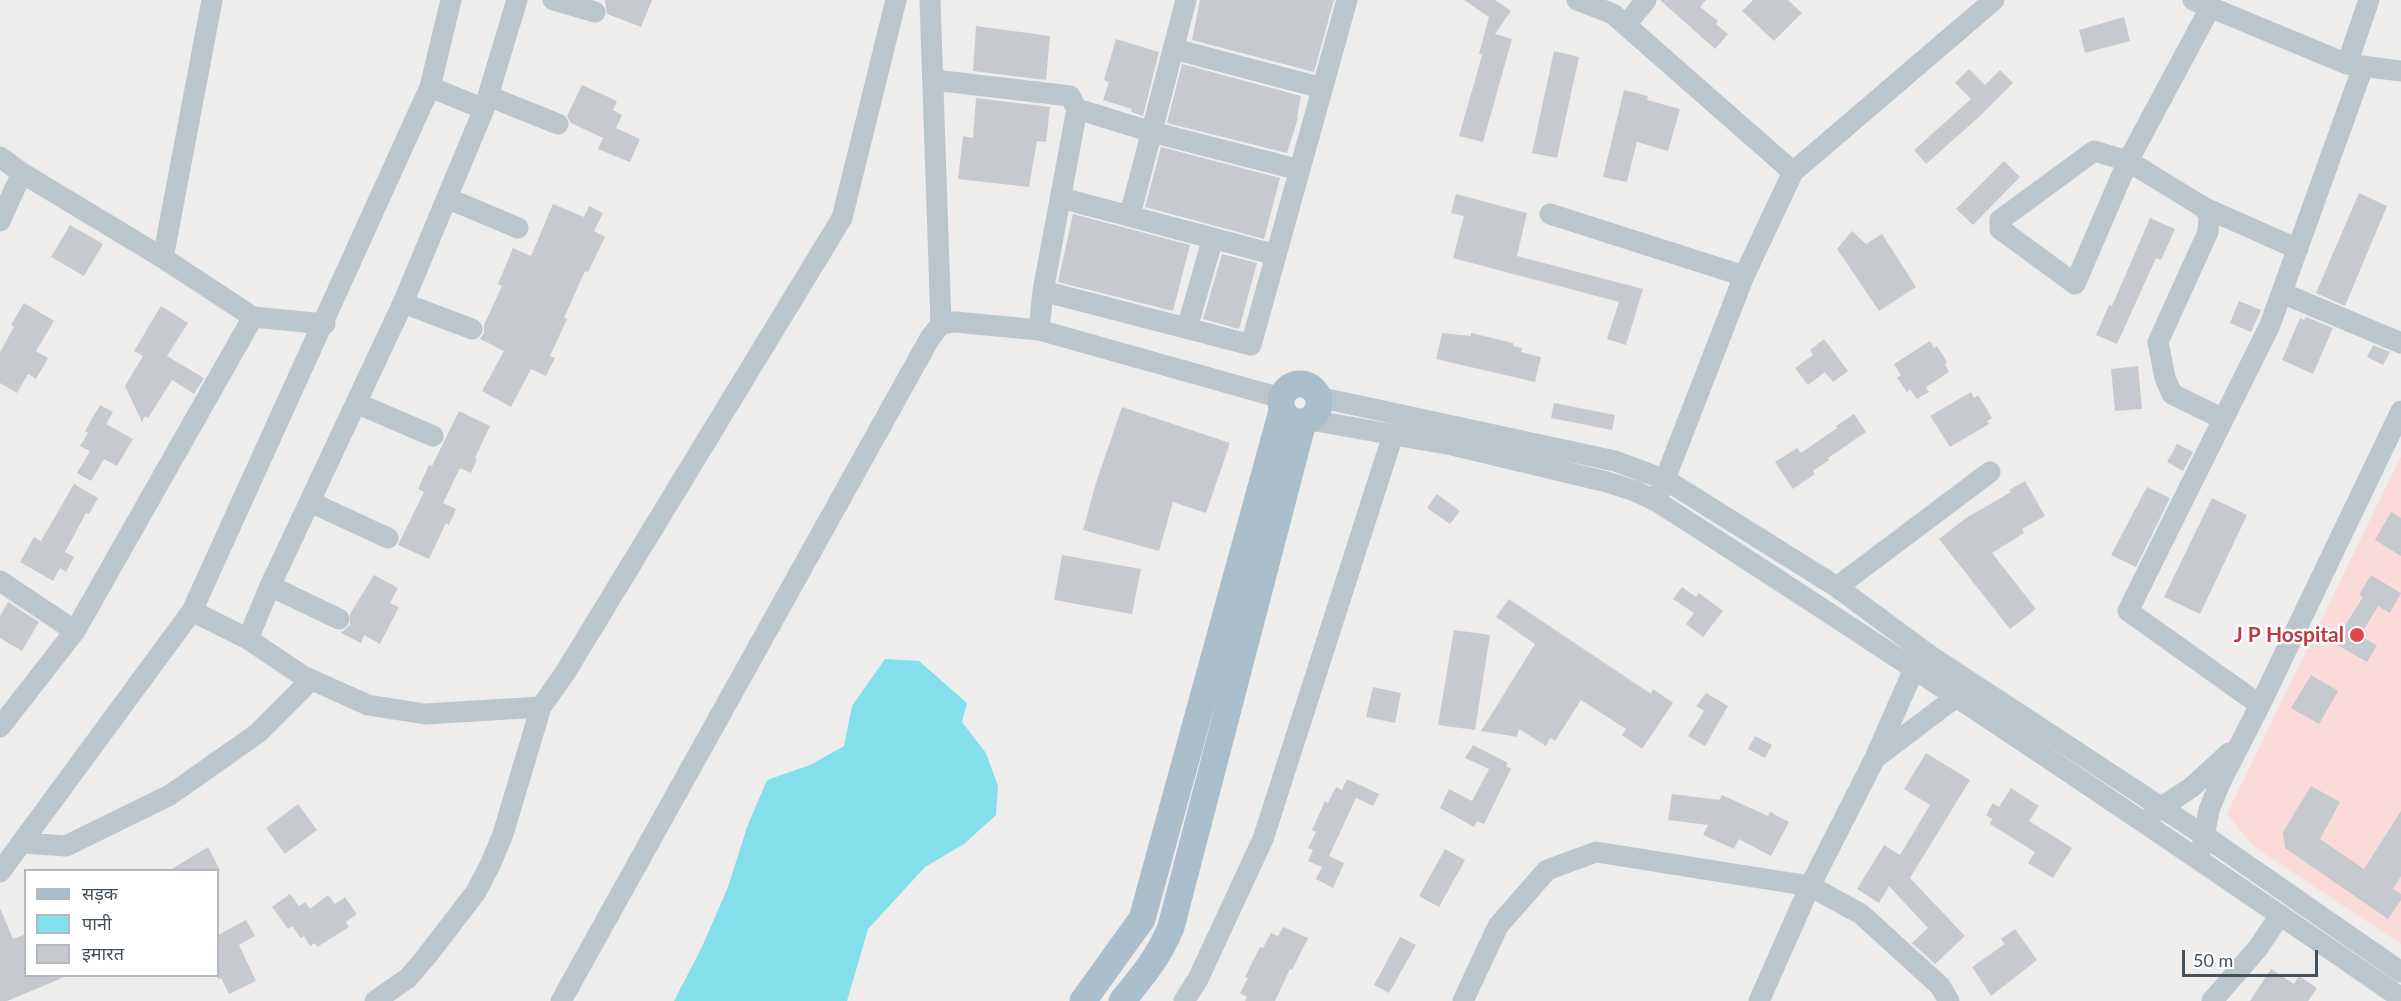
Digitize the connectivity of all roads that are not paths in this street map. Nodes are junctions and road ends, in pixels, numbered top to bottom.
1 (212, 0) edge
2 (451, 0) edge
3 (517, 0) edge
4 (553, 0) edge
5 (896, 0) edge
6 (930, 0) edge
7 (1186, 0) edge
8 (1347, 0) edge
9 (1577, 0) edge
10 (1646, 0) edge
11 (1993, 0) edge
12 (2368, 0) edge
13 (2202, 4) edge
14 (595, 12) dead end
15 (1619, 13) edge
16 (1173, 49) junction
17 (2355, 66) junction
18 (2401, 71) edge
19 (934, 80) junction
20 (430, 87) junction
21 (1322, 88) junction
22 (486, 102) junction
23 (1077, 109) junction
24 (558, 124) dead end
25 (1152, 132) junction
26 (0, 157) edge
27 (2128, 161) junction
28 (1300, 170) junction
29 (1793, 172) junction
30 (22, 173) junction
31 (447, 198) junction
32 (1061, 198) junction
33 (2203, 207) junction
34 (1550, 214) dead end
35 (1130, 215) junction
36 (0, 221) edge
37 (518, 228) dead end
38 (1213, 238) junction
39 (2298, 249) junction
40 (1276, 255) junction
41 (163, 258) junction
42 (1744, 276) junction
43 (1043, 291) junction
44 (2282, 293) junction
45 (403, 303) junction
46 (253, 317) junction
47 (325, 324) junction
48 (941, 324) junction
49 (1187, 328) junction
50 (472, 329) dead end
51 (1039, 330) junction
52 (2401, 343) edge
53 (356, 403) junction
54 (1299, 409) junction
55 (2401, 411) edge
56 (2223, 419) junction
57 (1393, 435) junction
58 (433, 436) dead end
59 (1990, 472) dead end
60 (1666, 480) junction
61 (1656, 501) junction
62 (309, 502) junction
63 (388, 537) dead end
64 (0, 581) edge
65 (270, 586) junction
66 (1837, 587) junction
67 (192, 611) junction
68 (339, 619) dead end
69 (75, 631) junction
70 (248, 639) junction
71 (1914, 669) junction
72 (311, 680) junction
73 (1956, 698) junction
74 (2260, 705) junction
75 (541, 707) junction
76 (0, 727) edge
77 (2241, 742) junction
78 (1874, 759) junction
79 (2161, 806) junction
80 (2143, 821) junction
81 (2205, 836) junction
82 (22, 843) junction
83 (2199, 860) junction
84 (0, 872) edge
85 (1810, 886) junction
86 (2280, 915) junction
87 (2401, 972) edge
88 (2401, 998) edge
89 (375, 1001) edge
90 (561, 1001) edge
91 (1083, 1001) edge
92 (1122, 1001) edge
93 (1185, 1001) edge
94 (1462, 1001) edge
95 (1759, 1001) edge
96 (1949, 1001) edge
97 (2212, 1001) edge

1 - 41 street
2 - 20 street
3 - 22 street
4 - 14 street
5 - 75 street
6 - 19 street
7 - 16 street
8 - 21 street
9 - 15 street
10 - 15 street
11 - 29 street
12 - 17 street
13 - 17 street
13 - 27 street
15 - 29 street
16 - 21 street
16 - 25 street
17 - 18 street
17 - 39 street
19 - 23 street
19 - 48 street
20 - 22 street
20 - 47 street
21 - 28 street
22 - 24 street
22 - 31 street
23 - 25 street
23 - 32 street
25 - 28 street
25 - 35 street
26 - 30 street
27 - 27 street
27 - 33 street
28 - 40 street
29 - 42 street
30 - 36 street
30 - 41 street
31 - 37 street
31 - 45 street
32 - 35 street
32 - 43 street
33 - 39 street
33 - 56 street
34 - 42 street
35 - 38 street
38 - 40 street
38 - 49 street
39 - 44 street
40 - 49 street
41 - 46 street
42 - 60 street
43 - 49 street
43 - 51 street
44 - 52 street
44 - 56 street
45 - 50 street
45 - 53 street
46 - 47 street
46 - 69 street
47 - 67 street
48 - 51 street
48 - 90 street
51 - 54 street
53 - 58 street
53 - 62 street
54 - 57 street
54 - 60 street
54 - 91 main road
54 - 92 main road
55 - 74 street
56 - 74 street
57 - 61 street
57 - 93 street
59 - 66 street
60 - 61 street
60 - 66 street
61 - 71 street
62 - 63 street
62 - 65 street
64 - 69 street
65 - 68 street
65 - 70 street
66 - 79 street
67 - 70 street
67 - 82 street
69 - 76 street
70 - 72 street
71 - 73 street
71 - 78 street
72 - 75 street
72 - 82 street
73 - 78 street
73 - 80 street
74 - 77 street
75 - 89 street
77 - 79 street
77 - 81 street
78 - 85 street
79 - 80 street
79 - 81 street
80 - 83 street
81 - 83 street
81 - 87 street
82 - 84 street
83 - 86 street
85 - 94 street
85 - 95 street
85 - 96 street
86 - 88 street
86 - 97 street

